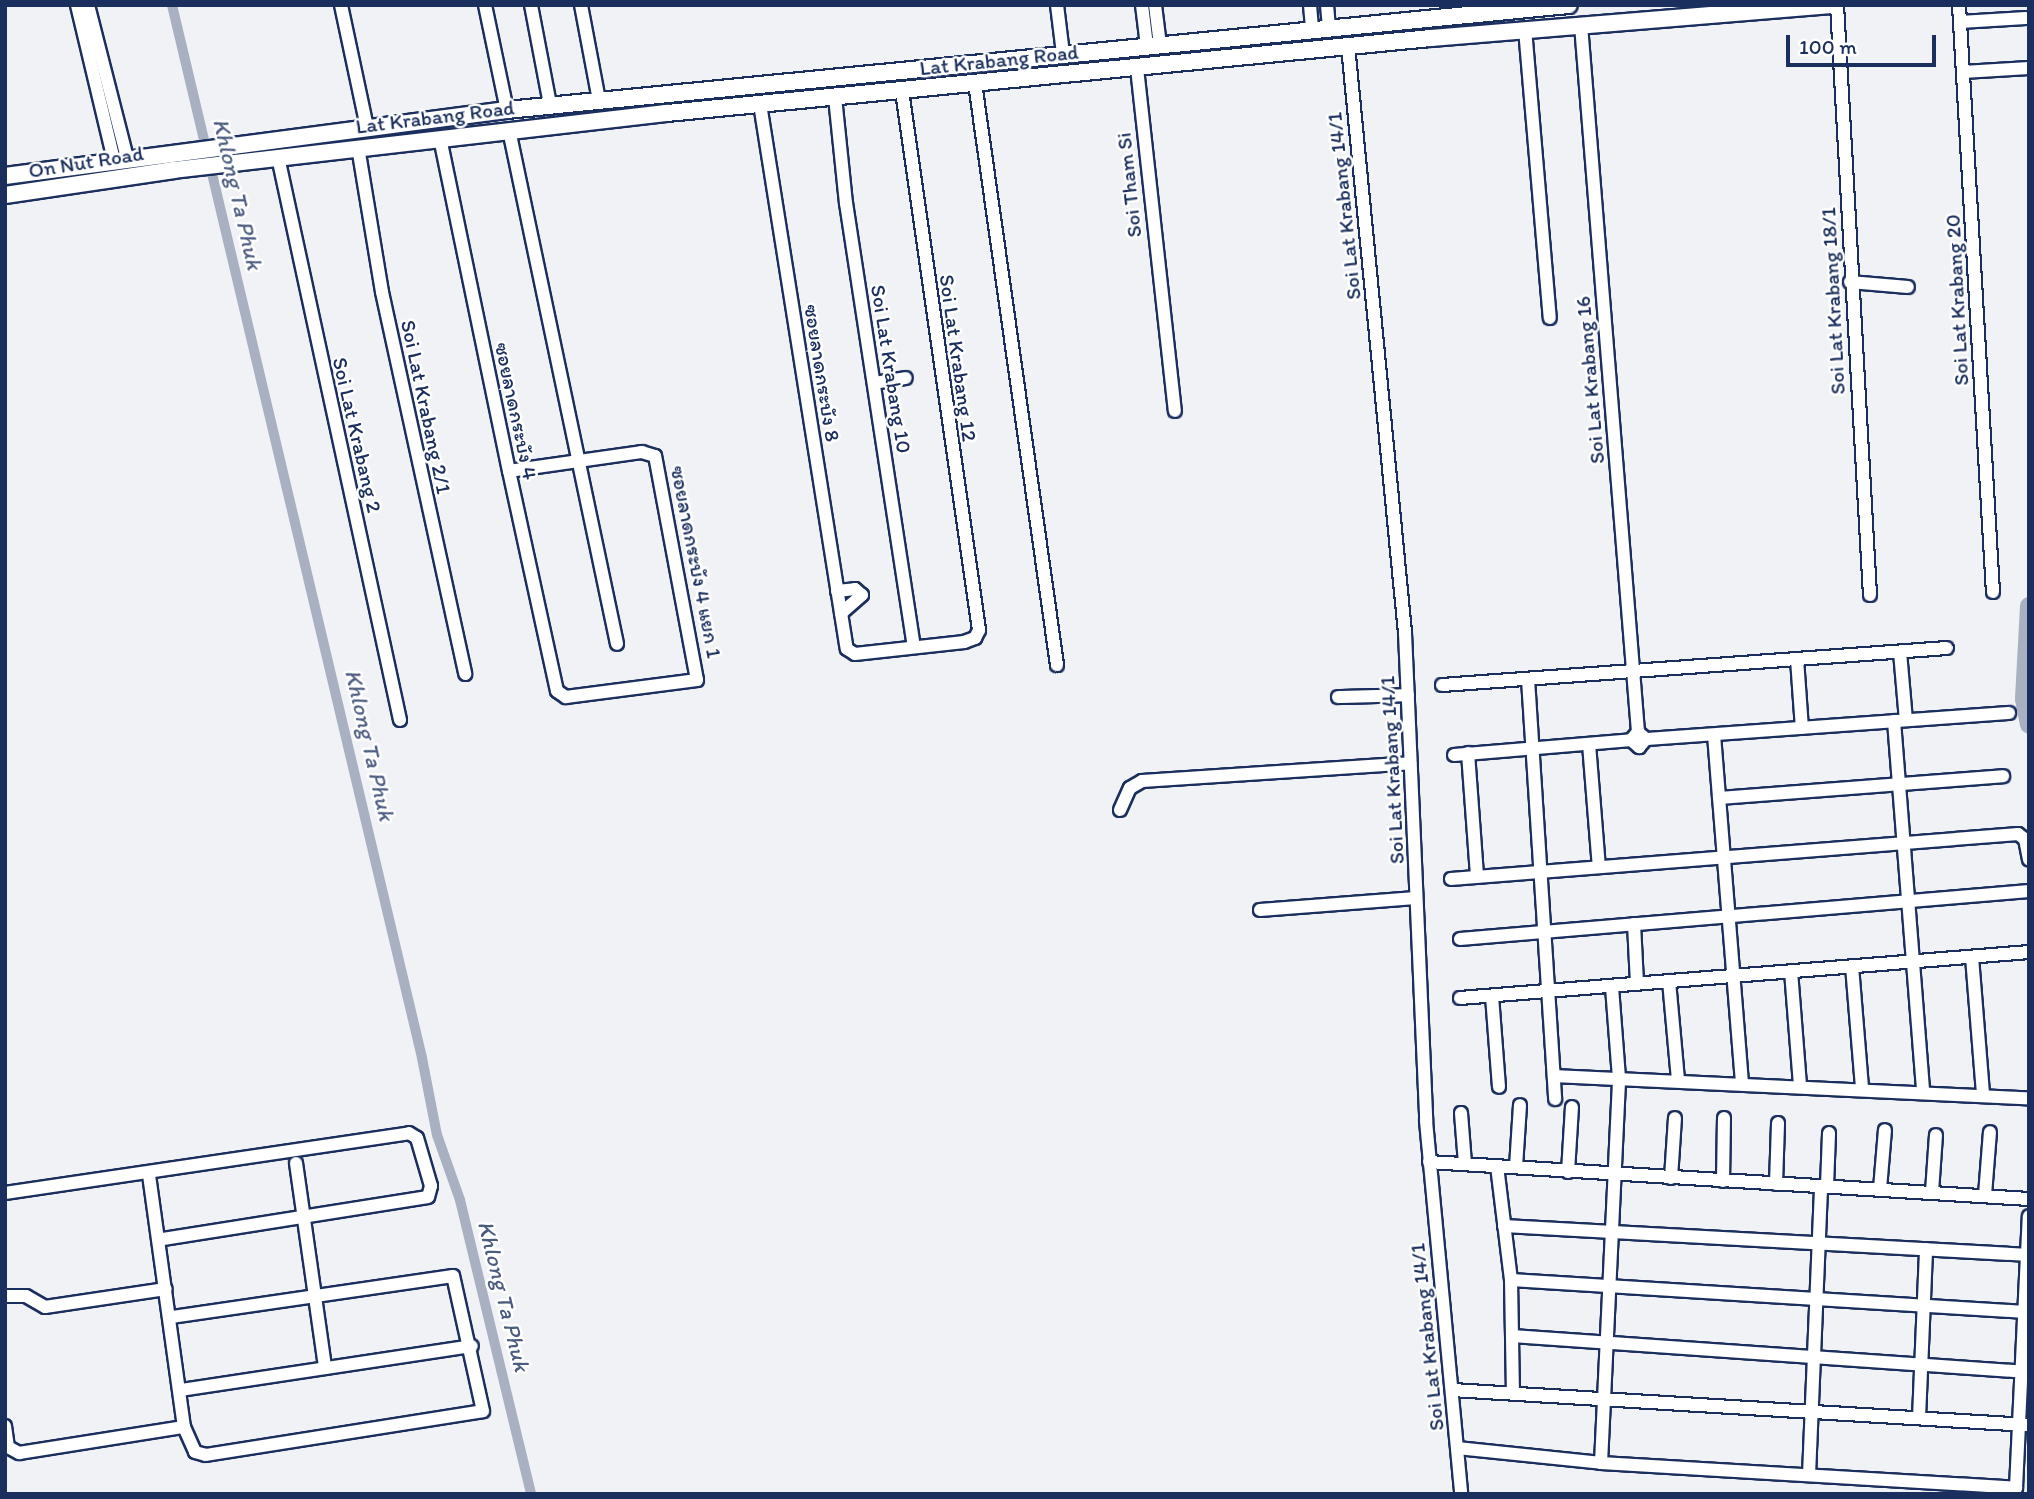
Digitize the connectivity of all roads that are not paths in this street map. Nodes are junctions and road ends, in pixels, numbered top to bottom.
1 (77, 5) edge
2 (88, 5) edge
3 (341, 5) edge
4 (485, 5) edge
5 (531, 5) edge
6 (581, 5) edge
7 (1057, 5) edge
8 (1142, 5) edge
9 (1155, 5) edge
10 (1310, 5) edge
11 (1327, 5) edge
12 (1569, 5) edge
13 (1830, 5) edge
14 (1837, 5) edge
15 (1959, 5) edge
16 (2026, 18) dead end
17 (1960, 22) junction
18 (1581, 24) junction
19 (1329, 27) junction
20 (1312, 29) junction
21 (1525, 29) junction
22 (1154, 45) junction
23 (1348, 46) junction
24 (1063, 54) junction
25 (1150, 66) junction
26 (2029, 68) edge
27 (1963, 72) junction
28 (975, 83) junction
29 (902, 91) junction
30 (835, 97) junction
31 (598, 100) junction
32 (760, 104) junction
33 (550, 105) junction
34 (508, 110) junction
35 (367, 127) junction
36 (509, 130) junction
37 (440, 138) junction
38 (358, 147) junction
39 (166, 152) joint
40 (271, 158) junction
41 (120, 159) junction
42 (174, 170) joint
43 (5, 176) edge
44 (5, 195) edge
45 (1850, 282) junction
46 (1908, 287) dead end
47 (1550, 318) dead end
48 (906, 378) dead end
49 (874, 383) junction
50 (1175, 411) dead end
51 (577, 462) junction
52 (509, 471) junction
53 (837, 591) junction
54 (1993, 592) dead end
55 (1870, 595) dead end
56 (841, 614) junction
57 (617, 644) dead end
58 (914, 647) junction
59 (1947, 648) dead end
60 (1900, 652) junction
61 (1797, 659) junction
62 (1057, 665) dead end
63 (1633, 673) junction
64 (465, 674) dead end
65 (1528, 679) junction
66 (1442, 685) dead end
67 (557, 691) joint
68 (1408, 695) junction
69 (1338, 697) dead end
70 (2009, 713) dead end
71 (400, 720) dead end
72 (1900, 720) junction
73 (1802, 728) junction
74 (1714, 735) junction
75 (1638, 737) junction
76 (1589, 744) junction
77 (1533, 748) junction
78 (1468, 753) junction
79 (1454, 755) dead end
80 (1410, 763) junction
81 (2003, 776) dead end
82 (1899, 784) junction
83 (1719, 798) junction
84 (1120, 810) dead end
85 (1904, 843) junction
86 (1724, 857) junction
87 (2029, 860) edge
88 (1599, 867) junction
89 (1542, 872) junction
90 (1477, 877) junction
91 (1451, 879) dead end
92 (2029, 891) edge
93 (1416, 898) junction
94 (1908, 901) junction
95 (1260, 910) dead end
96 (1728, 916) junction
97 (1634, 924) junction
98 (1546, 932) junction
99 (1460, 939) dead end
100 (2029, 952) edge
101 (1972, 957) junction
102 (1913, 961) junction
103 (1852, 966) junction
104 (1791, 971) junction
105 (1733, 976) junction
106 (1669, 981) junction
107 (1637, 984) junction
108 (1612, 986) junction
109 (1550, 991) junction
110 (1492, 996) junction
111 (1460, 998) dead end
112 (1554, 1076) junction
113 (1619, 1078) junction
114 (1678, 1080) junction
115 (1742, 1081) junction
116 (1800, 1085) junction
117 (1499, 1087) dead end
118 (1862, 1088) junction
119 (1923, 1092) junction
120 (1983, 1095) junction
121 (2029, 1098) edge
122 (1555, 1099) dead end
123 (1520, 1105) dead end
124 (1572, 1107) dead end
125 (1461, 1113) dead end
126 (1675, 1118) dead end
127 (1724, 1118) dead end
128 (1778, 1123) dead end
129 (1885, 1130) dead end
130 (1990, 1132) dead end
131 (1829, 1133) dead end
132 (1936, 1135) dead end
133 (1429, 1162) junction
134 (296, 1163) dead end
135 (1465, 1164) junction
136 (1497, 1166) junction
137 (1516, 1167) junction
138 (1568, 1172) junction
139 (149, 1175) junction
140 (1615, 1175) junction
141 (1671, 1178) junction
142 (1723, 1181) junction
143 (1776, 1184) junction
144 (1824, 1186) junction
145 (1880, 1189) junction
146 (1932, 1192) junction
147 (5, 1193) edge
148 (1985, 1195) junction
149 (2029, 1199) edge
150 (2029, 1216) edge
151 (303, 1217) junction
152 (1504, 1226) junction
153 (1612, 1233) junction
154 (158, 1240) junction
155 (1819, 1243) junction
156 (1926, 1249) junction
157 (2028, 1255) edge
158 (1511, 1280) junction
159 (1610, 1288) junction
160 (166, 1289) junction
161 (5, 1296) edge
162 (314, 1296) junction
163 (1816, 1299) junction
164 (1924, 1306) junction
165 (2025, 1312) junction
166 (171, 1317) junction
167 (1512, 1336) junction
168 (1606, 1343) junction
169 (472, 1346) junction
170 (1814, 1355) junction
171 (1922, 1362) junction
172 (325, 1368) junction
173 (2026, 1372) edge
174 (181, 1390) junction
175 (1452, 1390) junction
176 (1513, 1394) junction
177 (1605, 1401) junction
178 (1811, 1412) junction
179 (1919, 1418) junction
180 (2025, 1425) edge
181 (5, 1426) edge
182 (184, 1427) junction
183 (1457, 1448) junction
184 (1601, 1463) junction
185 (2024, 1472) edge
186 (1809, 1475) junction
187 (1461, 1494) edge

1 - 41 street
2 - 41 street
3 - 35 street
4 - 34 street
5 - 33 street
6 - 31 street
7 - 24 street
8 - 22 street
9 - 22 street
10 - 20 street
11 - 19 street
12 - 19 main road, Lat Krabang Road
13 - 18 main road, Lat Krabang Road
14 - 45 street, Soi Lat Krabang 18/1
15 - 17 street, Soi Lat Krabang 20
16 - 17 street
17 - 27 street, Soi Lat Krabang 20
18 - 21 main road, Lat Krabang Road
18 - 63 street, Soi Lat Krabang 16
19 - 20 main road, Lat Krabang Road
20 - 22 main road, Lat Krabang Road
21 - 23 main road, Lat Krabang Road
21 - 47 street
22 - 24 main road, Lat Krabang Road
22 - 25 main road
23 - 25 main road, Lat Krabang Road
23 - 68 street, Soi Lat Krabang 14/1
24 - 31 main road, Lat Krabang Road
25 - 28 main road, Lat Krabang Road
25 - 50 street, Soi Tham Si
26 - 27 street
27 - 54 street, Soi Lat Krabang 20
28 - 29 main road, Lat Krabang Road
28 - 62 street
29 - 30 main road, Lat Krabang Road
29 - 58 street, Soi Lat Krabang 12
30 - 32 main road, Lat Krabang Road
30 - 49 street, Soi Lat Krabang 10
31 - 33 main road, Lat Krabang Road
32 - 36 main road, Lat Krabang Road
32 - 53 street, ซอยลาดกระบัง 8
33 - 34 main road, Lat Krabang Road
34 - 35 main road, Lat Krabang Road
35 - 39 main road, Lat Krabang Road
36 - 37 main road, Lat Krabang Road
36 - 51 street
37 - 38 main road, Lat Krabang Road
37 - 52 street, ซอยลาดกระบัง 4
38 - 40 main road, Lat Krabang Road
38 - 64 street, Soi Lat Krabang 2/1
39 - 41 main road, On Nut Road
40 - 42 main road, Lat Krabang Road
40 - 71 street, Soi Lat Krabang 2
41 - 43 main road, On Nut Road
42 - 44 main road, On Nut Road
45 - 46 street
45 - 55 street, Soi Lat Krabang 18/1
48 - 49 street
49 - 58 street, Soi Lat Krabang 10
51 - 52 street, ซอยลาดกระบัง 4 แยก 1
51 - 57 street
51 - 67 street, ซอยลาดกระบัง 4 แยก 1
52 - 67 street, ซอยลาดกระบัง 4
53 - 56 street, ซอยลาดกระบัง 8
53 - 56 street
56 - 58 street, ซอยลาดกระบัง 8
59 - 60 street
60 - 61 street
60 - 72 street
61 - 63 street
61 - 73 street
63 - 65 street
63 - 75 street, Soi Lat Krabang 16
65 - 66 street
65 - 77 street
68 - 69 street
68 - 80 street, Soi Lat Krabang 14/1
70 - 72 street
72 - 73 street
72 - 82 street
73 - 74 street
74 - 75 street
74 - 83 street
75 - 76 street
76 - 77 street
76 - 88 street
77 - 78 street
77 - 89 street
78 - 79 street
78 - 90 street
80 - 84 street
80 - 93 street, Soi Lat Krabang 14/1
81 - 82 street
82 - 83 street
82 - 85 street
83 - 86 street
85 - 86 street
85 - 87 street
85 - 94 street
86 - 88 street
86 - 96 street
88 - 89 street
89 - 90 street
89 - 98 street
90 - 91 street
92 - 94 street
93 - 95 street
93 - 133 street, Soi Lat Krabang 14/1
94 - 96 street
94 - 102 street
96 - 97 street
96 - 105 street
97 - 98 street
97 - 107 street
98 - 99 street
98 - 109 street
100 - 101 street
101 - 102 street
101 - 120 street
102 - 103 street
102 - 119 street
103 - 104 street
103 - 118 street
104 - 105 street
104 - 116 street
105 - 106 street
105 - 115 street
106 - 107 street
106 - 114 street
107 - 108 street
108 - 109 street
108 - 113 street
109 - 110 street
109 - 112 street
110 - 111 street
110 - 117 street
112 - 113 street
112 - 122 street
113 - 114 street
113 - 140 street
114 - 115 street
115 - 116 street
116 - 118 street
118 - 119 street
119 - 120 street
120 - 121 street
123 - 137 street
124 - 138 street
125 - 135 street
126 - 141 street
127 - 142 street
128 - 143 street
129 - 145 street
130 - 148 street
131 - 144 street
132 - 146 street
133 - 135 street
133 - 175 street, Soi Lat Krabang 14/1
134 - 151 street
135 - 136 street
136 - 137 street
136 - 152 street
137 - 138 street
138 - 140 street
139 - 147 street
139 - 151 street
139 - 154 street
140 - 141 street
140 - 153 street
141 - 142 street
142 - 143 street
143 - 144 street
144 - 145 street
144 - 155 street
145 - 146 street
146 - 148 street
148 - 149 street
150 - 157 street
151 - 154 street
151 - 162 street
152 - 153 street
152 - 158 street
153 - 155 street
153 - 159 street
154 - 160 street
155 - 156 street
155 - 163 street
156 - 157 street
156 - 164 street
157 - 165 street
158 - 159 street
158 - 167 street
159 - 163 street
159 - 168 street
160 - 161 street
160 - 166 street
162 - 166 street
162 - 169 street
162 - 172 street
163 - 164 street
163 - 170 street
164 - 165 street
164 - 171 street
165 - 173 street
166 - 174 street
167 - 168 street
167 - 176 street
168 - 170 street
168 - 177 street
169 - 172 street
169 - 182 street
170 - 171 street
170 - 178 street
171 - 173 street
171 - 179 street
172 - 174 street
173 - 180 street
174 - 182 street
175 - 176 street
175 - 183 street, Soi Lat Krabang 14/1
176 - 177 street
177 - 178 street
177 - 184 street
178 - 179 street
178 - 186 street
179 - 180 street
180 - 185 street
181 - 182 street
183 - 184 street
183 - 187 street, Soi Lat Krabang 14/1
184 - 186 street
185 - 186 street

